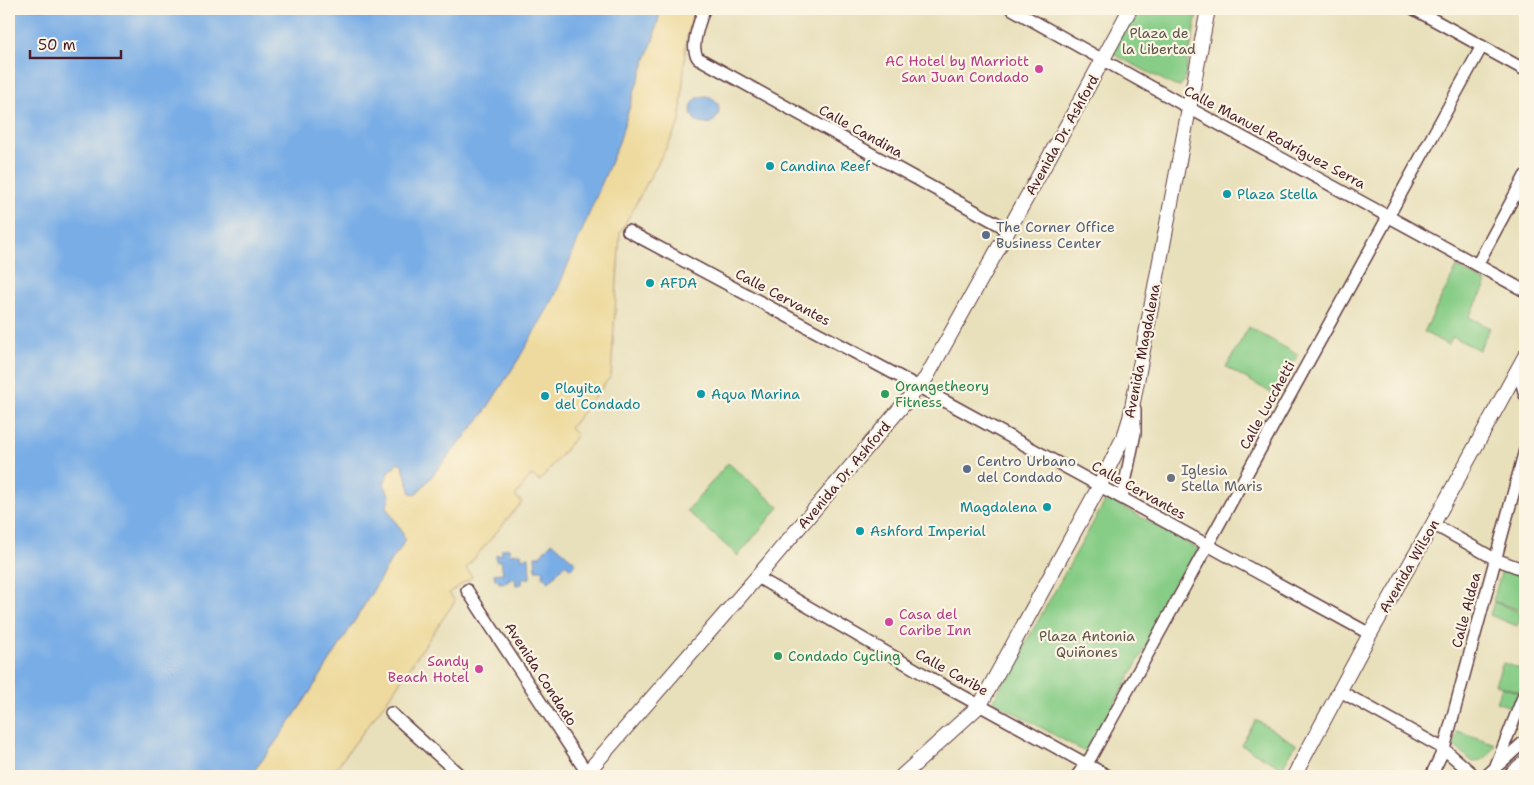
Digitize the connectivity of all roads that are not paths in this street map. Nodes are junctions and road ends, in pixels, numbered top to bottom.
1 (704, 9) edge
2 (1012, 9) edge
3 (1130, 9) edge
4 (1208, 9) edge
5 (1414, 9) edge
6 (1482, 46) junction
7 (1103, 59) junction
8 (1525, 70) edge
9 (1189, 108) junction
10 (1525, 176) edge
11 (1389, 216) junction
12 (1009, 230) junction
13 (628, 231) dead end
14 (1477, 265) junction
15 (1525, 290) edge
16 (1525, 356) edge
17 (1518, 370) junction
18 (919, 386) junction
19 (1525, 395) edge
20 (1133, 402) junction
21 (1525, 450) edge
22 (1100, 485) junction
23 (1122, 498) junction
24 (1433, 524) junction
25 (1207, 545) junction
26 (1495, 559) junction
27 (1525, 570) edge
28 (757, 577) junction
29 (466, 590) dead end
30 (1370, 634) junction
31 (1340, 690) junction
32 (1525, 692) edge
33 (980, 705) junction
34 (391, 713) dead end
35 (1525, 741) edge
36 (1444, 749) junction
37 (1086, 764) junction
38 (1525, 766) edge
39 (1495, 768) junction
40 (586, 775) edge
41 (461, 776) edge
42 (902, 776) edge
43 (1077, 776) edge
44 (1108, 776) edge
45 (1294, 776) edge
46 (1432, 776) edge
47 (1475, 776) edge
48 (1486, 776) edge
49 (1514, 776) edge

1 - 12 street, Calle Candina
2 - 7 street, Calle Manuel Rodríguez Serra
3 - 7 street, Avenida Dr. Ashford
4 - 9 street, Avenida Magdalena
5 - 6 street
6 - 8 street
6 - 11 street, Calle Lucchetti
7 - 9 street, Calle Manuel Rodríguez Serra
7 - 12 street, Avenida Dr. Ashford
9 - 11 street, Calle Manuel Rodríguez Serra
9 - 20 street, Avenida Magdalena
10 - 14 street
11 - 14 street, Calle Manuel Rodríguez Serra
11 - 25 street, Calle Lucchetti
12 - 18 street, Avenida Dr. Ashford
13 - 18 street, Calle Cervantes
14 - 15 street, Calle Manuel Rodríguez Serra
16 - 17 street, Avenida Wilson
17 - 19 street
17 - 24 street, Avenida Wilson
18 - 22 street, Calle Cervantes
18 - 28 street, Avenida Dr. Ashford
20 - 22 street, Avenida Magdalena
20 - 23 street
21 - 26 street, Calle Aldea
22 - 23 street, Calle Cervantes
22 - 33 street, Avenida Magdalena
23 - 25 street, Calle Cervantes
24 - 26 street
24 - 30 street, Avenida Wilson
25 - 30 street, Calle Cervantes
25 - 37 street, Calle Lucchetti
26 - 27 street
26 - 36 street, Calle Aldea
28 - 33 street, Calle Caribe
28 - 40 street, Avenida Dr. Ashford
29 - 40 street, Avenida Condado
30 - 31 street, Avenida Wilson
31 - 36 street
31 - 45 street, Avenida Wilson
32 - 39 street
33 - 37 street, Calle Caribe
33 - 42 street, Avenida Magdalena
34 - 41 street
35 - 39 street
36 - 46 street, Calle Aldea
36 - 47 street
37 - 43 street, Calle Lucchetti
37 - 44 street, Calle Caribe
38 - 49 highway
39 - 48 street

